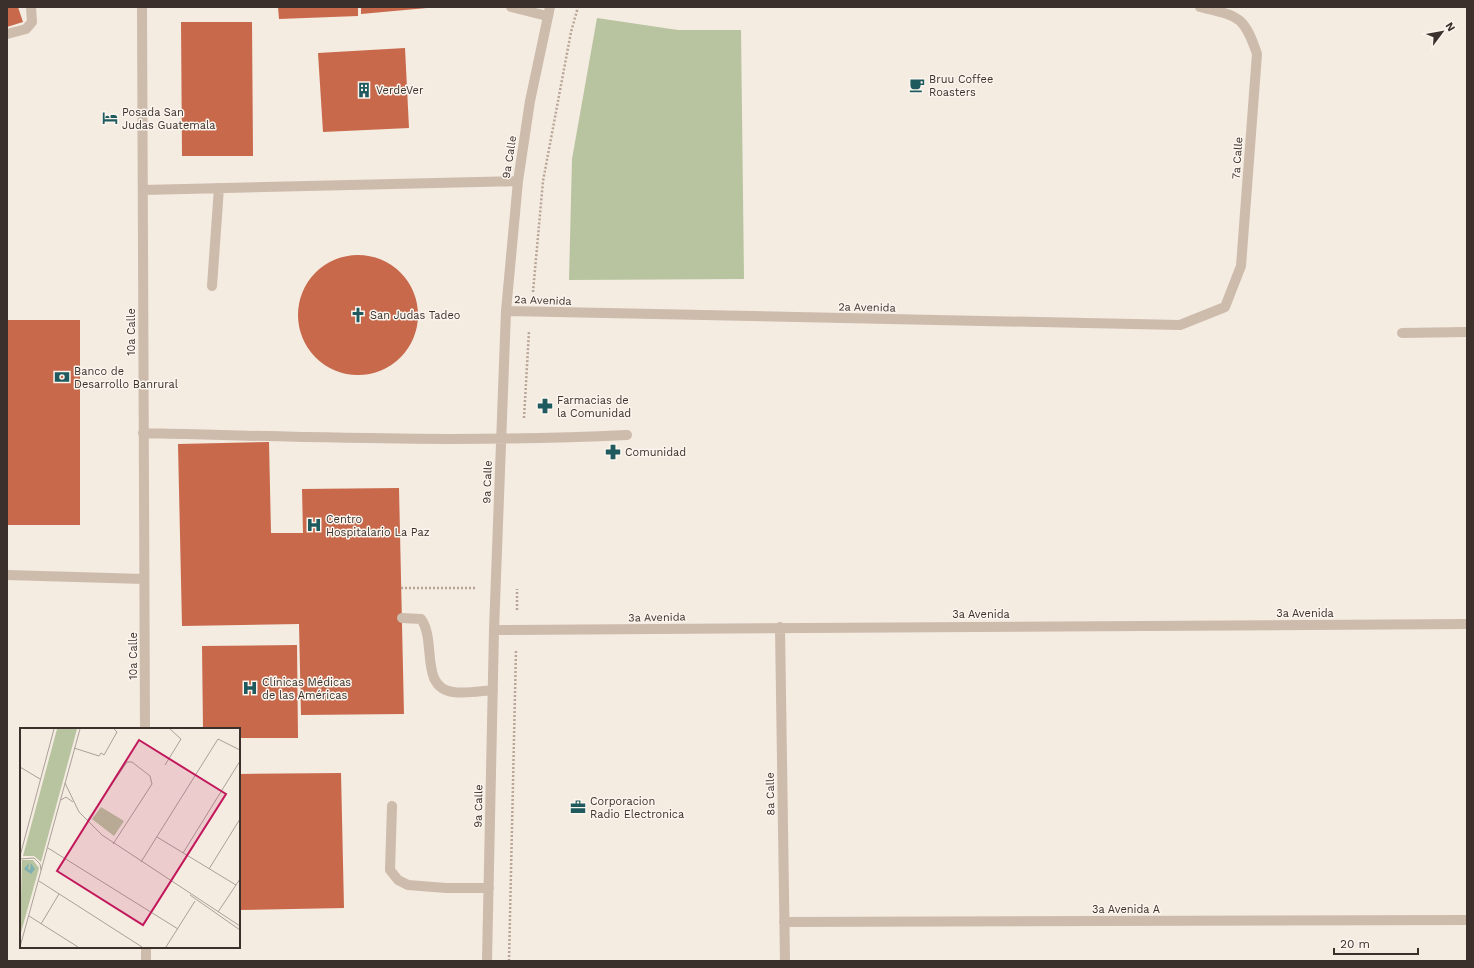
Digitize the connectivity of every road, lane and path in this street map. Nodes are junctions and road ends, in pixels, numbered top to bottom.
1 (31, 7) edge
2 (142, 7) edge
3 (511, 7) edge
4 (578, 7) edge
5 (1200, 7) edge
6 (548, 12) edge
7 (7, 34) edge
8 (518, 181) junction
9 (219, 188) junction
10 (143, 190) junction
11 (212, 286) dead end
12 (1225, 308) joint
13 (506, 311) junction
14 (531, 312) junction
15 (1467, 332) edge
16 (1402, 333) dead end
17 (143, 434) junction
18 (628, 435) dead end
19 (501, 439) junction
20 (523, 439) junction
21 (7, 575) edge
22 (144, 579) junction
23 (401, 588) dead end
24 (465, 588) dead end
25 (517, 588) dead end
26 (402, 618) dead end
27 (1467, 624) edge
28 (780, 627) junction
29 (494, 630) junction
30 (516, 630) junction
31 (493, 690) junction
32 (145, 728) edge
33 (392, 806) dead end
34 (489, 888) junction
35 (1467, 920) edge
36 (784, 922) junction
37 (146, 948) edge
38 (146, 961) edge
39 (487, 961) edge
40 (509, 961) edge
41 (785, 961) edge

1 - 7 street
2 - 10 street, 10a Calle
3 - 6 street
4 - 14 path
5 - 12 street, 7a Calle
6 - 8 street, 9a Calle
8 - 9 street
8 - 13 street, 9a Calle
9 - 10 street
9 - 11 street
10 - 17 street, 10a Calle
12 - 14 street, 2a Avenida
13 - 14 street, 2a Avenida
13 - 19 street, 9a Calle
14 - 20 path
15 - 16 street
17 - 19 street
17 - 22 street, 10a Calle
18 - 20 street
19 - 20 street
19 - 29 street, 9a Calle
21 - 22 street
22 - 32 street, 10a Calle
23 - 24 path
25 - 30 path
26 - 31 street
27 - 28 street, 3a Avenida
28 - 30 street, 3a Avenida
28 - 36 street, 8a Calle
29 - 30 street, 3a Avenida
29 - 31 street, 9a Calle
30 - 40 path
31 - 34 street, 9a Calle
33 - 34 street
34 - 39 street, 9a Calle
35 - 36 street, 3a Avenida A
36 - 41 street, 8a Calle
37 - 38 street

